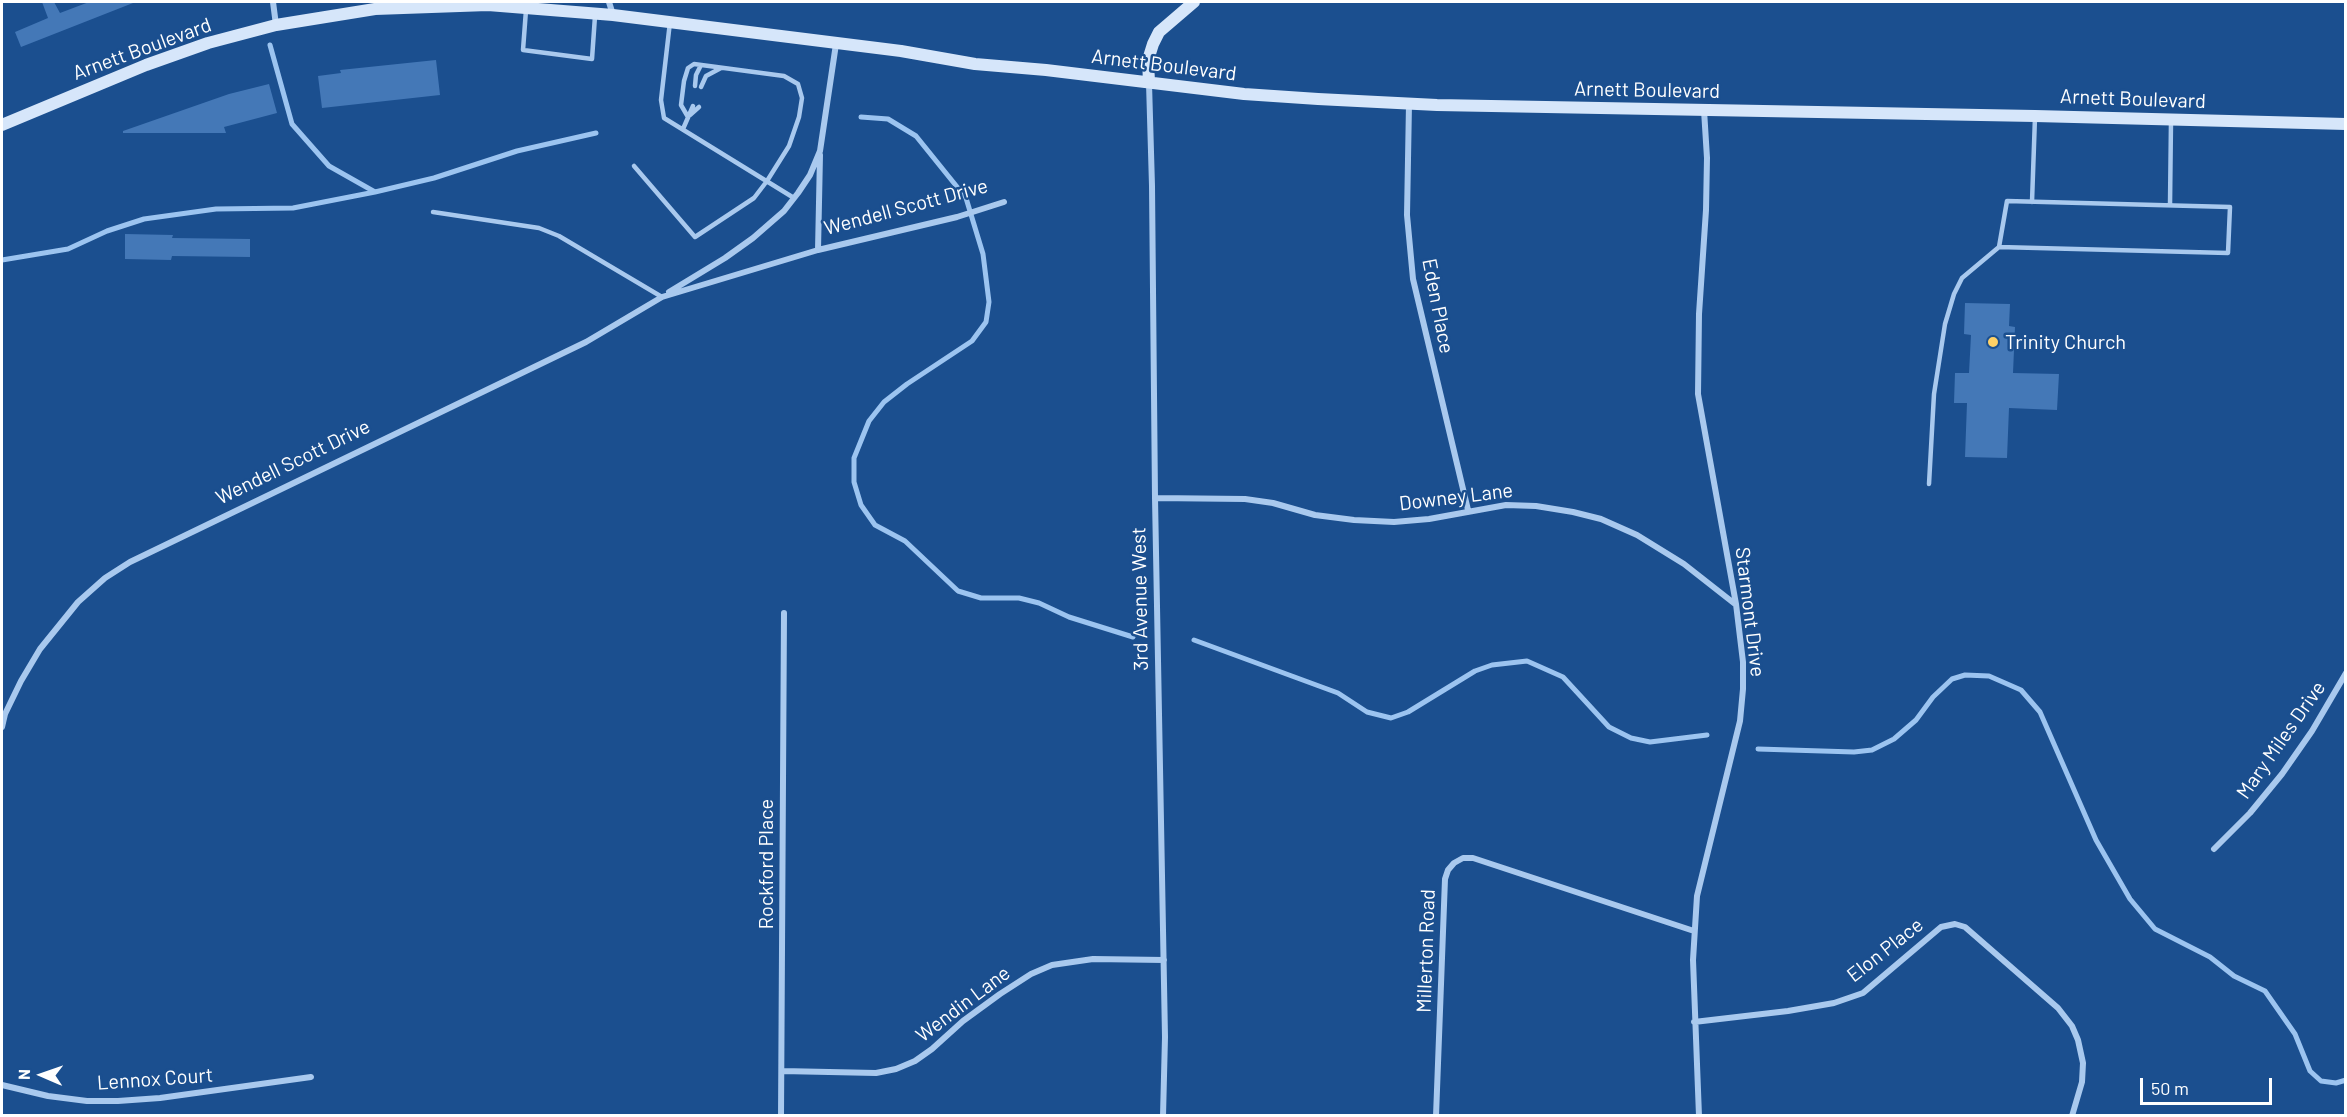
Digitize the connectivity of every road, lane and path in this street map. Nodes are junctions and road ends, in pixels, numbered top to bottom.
1 (273, 2) edge
2 (609, 2) edge
3 (1194, 2) edge
4 (455, 3) edge
5 (533, 6) edge
6 (595, 13) junction
7 (613, 15) junction
8 (670, 22) junction
9 (276, 25) junction
10 (836, 44) junction
11 (701, 65) junction
12 (721, 69) junction
13 (1149, 82) junction
14 (695, 86) dead end
15 (701, 87) dead end
16 (1409, 104) junction
17 (693, 106) dead end
18 (699, 107) dead end
19 (1704, 110) junction
20 (2035, 116) junction
21 (688, 117) junction
22 (2171, 120) junction
23 (2346, 124) edge
24 (2, 125) edge
25 (683, 129) junction
26 (820, 151) junction
27 (634, 166) dead end
28 (767, 182) junction
29 (794, 198) junction
30 (1004, 202) dead end
31 (2032, 202) junction
32 (2170, 205) junction
33 (434, 212) dead end
34 (1999, 247) junction
35 (818, 250) junction
36 (662, 297) junction
37 (1929, 484) dead end
38 (1155, 498) junction
39 (1468, 510) junction
40 (1736, 604) junction
41 (784, 613) dead end
42 (2346, 673) edge
43 (2, 727) edge
44 (2214, 849) dead end
45 (1694, 931) junction
46 (1164, 960) junction
47 (1694, 1022) junction
48 (782, 1071) junction
49 (311, 1077) dead end
50 (2, 1085) edge
51 (781, 1116) edge
52 (1163, 1116) edge
53 (1436, 1116) edge
54 (1699, 1116) edge
55 (2072, 1116) edge

1 - 9 street
2 - 7 street
3 - 13 main road
4 - 5 main road, Arnett Boulevard
4 - 9 main road, Arnett Boulevard
5 - 6 main road, Arnett Boulevard
5 - 6 lane
6 - 7 main road, Arnett Boulevard
7 - 8 main road, Arnett Boulevard
8 - 10 main road, Arnett Boulevard
8 - 25 lane
9 - 24 main road, Arnett Boulevard
10 - 13 main road, Arnett Boulevard
10 - 26 street, Wendell Scott Drive
11 - 12 lane
11 - 14 lane
11 - 21 lane
12 - 15 lane
12 - 28 lane
13 - 16 main road, Arnett Boulevard
13 - 38 street, 3rd Avenue West
16 - 19 main road, Arnett Boulevard
16 - 39 street, Eden Place
17 - 21 lane
18 - 21 lane
19 - 20 main road, Arnett Boulevard
19 - 40 street, Starmont Drive
20 - 22 main road, Arnett Boulevard
20 - 31 lane
21 - 25 lane
22 - 23 main road, Arnett Boulevard
22 - 32 lane
25 - 28 lane
26 - 29 street, Wendell Scott Drive
26 - 35 street, Wendell Scott Drive
27 - 28 lane
28 - 29 lane
29 - 36 street, Wendell Scott Drive
30 - 35 street, Wendell Scott Drive
31 - 32 lane
31 - 34 lane
32 - 34 lane
33 - 36 lane
34 - 37 lane
35 - 36 street, Wendell Scott Drive
36 - 43 street, Wendell Scott Drive
38 - 39 street, Downey Lane
38 - 46 street, 3rd Avenue West
39 - 40 street, Downey Lane
40 - 45 street, Starmont Drive
41 - 48 street, Rockford Place
42 - 44 street, Mary Miles Drive
45 - 47 street, Starmont Drive
45 - 53 street, Millerton Road
46 - 48 street, Wendin Lane
46 - 52 street, 3rd Avenue West
47 - 54 street, Starmont Drive
47 - 55 street, Elon Place
48 - 51 street, Rockford Place
49 - 50 street, Lennox Court

